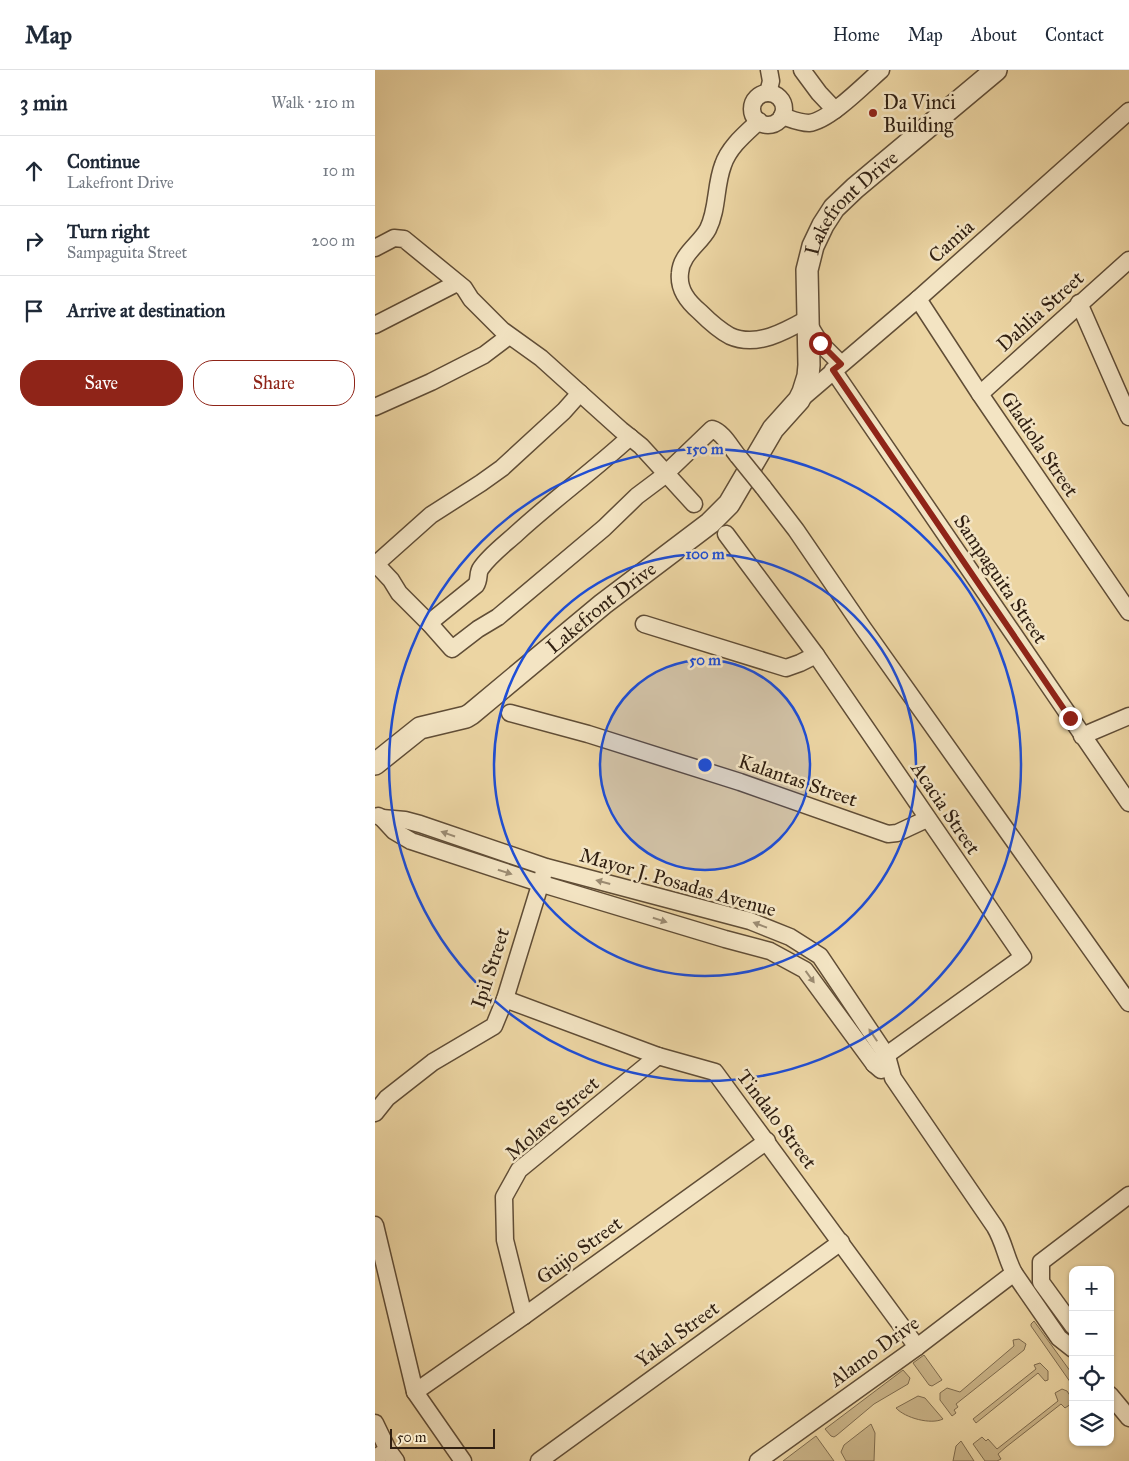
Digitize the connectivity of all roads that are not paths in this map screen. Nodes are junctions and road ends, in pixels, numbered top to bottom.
1 (769, 70) edge
2 (802, 70) edge
3 (881, 70) edge
4 (996, 70) edge
5 (768, 93) junction
6 (835, 110) junction
7 (1129, 111) edge
8 (782, 116) junction
9 (759, 121) junction
10 (375, 248) edge
11 (1129, 260) edge
12 (457, 283) junction
13 (918, 299) junction
14 (1079, 304) junction
15 (809, 321) junction
16 (375, 324) edge
17 (509, 336) junction
18 (838, 371) junction
19 (580, 393) junction
20 (980, 394) junction
21 (799, 400) junction
22 (375, 407) edge
23 (1129, 417) edge
24 (631, 437) junction
25 (666, 472) junction
26 (694, 504) dead end
27 (726, 534) dead end
28 (375, 563) edge
29 (1129, 612) edge
30 (429, 623) junction
31 (644, 624) dead end
32 (816, 655) junction
33 (510, 713) dead end
34 (1129, 716) edge
35 (1082, 736) junction
36 (375, 764) edge
37 (1129, 803) edge
38 (379, 817) edge
39 (927, 818) junction
40 (546, 867) junction
41 (539, 883) junction
42 (505, 999) junction
43 (1129, 1003) edge
44 (658, 1056) junction
45 (880, 1060) junction
46 (375, 1113) edge
47 (767, 1141) junction
48 (1129, 1195) edge
49 (375, 1225) edge
50 (841, 1242) junction
51 (1014, 1274) junction
52 (524, 1316) junction
53 (1069, 1320) edge
54 (1069, 1346) edge
55 (917, 1347) junction
56 (415, 1392) junction
57 (1114, 1399) edge
58 (1129, 1418) edge
59 (375, 1423) edge
60 (386, 1456) edge
61 (463, 1461) edge
62 (539, 1461) edge
63 (758, 1461) edge

1 - 5 street
2 - 6 street
3 - 6 street
4 - 15 street, Lakefront Drive
5 - 8 street
5 - 9 street
6 - 8 street
7 - 13 street, Camia
8 - 9 street
9 - 15 street
10 - 12 street
11 - 14 street, Dahlia Street
12 - 16 street
12 - 17 street
13 - 18 street, Camia
13 - 20 street, Gladiola Street
14 - 20 street, Dahlia Street
14 - 23 street
15 - 18 street
15 - 21 street, Lakefront Drive
17 - 19 street
17 - 22 street
18 - 21 street, Camia
18 - 35 street, Sampaguita Street
19 - 24 street
19 - 28 street
20 - 29 street, Gladiola Street
21 - 36 street, Lakefront Drive
24 - 25 street
24 - 30 street
25 - 26 street
25 - 30 street
25 - 43 street, bridge
27 - 32 street, Acacia Street
28 - 30 street
31 - 32 street
32 - 39 street, Acacia Street
33 - 39 street, Kalantas Street
34 - 35 street
35 - 37 street, Sampaguita Street
40 -> 38 street, Mayor J. Posadas Avenue
38 -> 41 street, Mayor J. Posadas Avenue
39 - 45 street, Acacia Street
40 - 41 street, Ipil Street
45 -> 40 street, Mayor J. Posadas Avenue
41 - 42 street, Ipil Street
41 -> 45 street, Mayor J. Posadas Avenue
42 - 44 street, Tindalo Street
42 - 46 street, Ipil Street
44 - 47 street, Tindalo Street
44 - 52 street, Molave Street
45 - 51 street, Mayor J. Posadas Avenue
47 - 50 street, Tindalo Street
47 - 52 street, Guijo Street
48 - 53 street
49 - 56 street
50 - 55 street, Tindalo Street
50 - 62 street, Yakal Street
51 - 54 street, Mayor J. Posadas Avenue
51 - 55 street, Alamo Drive
52 - 56 street, Guijo Street
55 - 63 street, Alamo Drive
56 - 61 street
57 - 58 street
59 - 60 street

